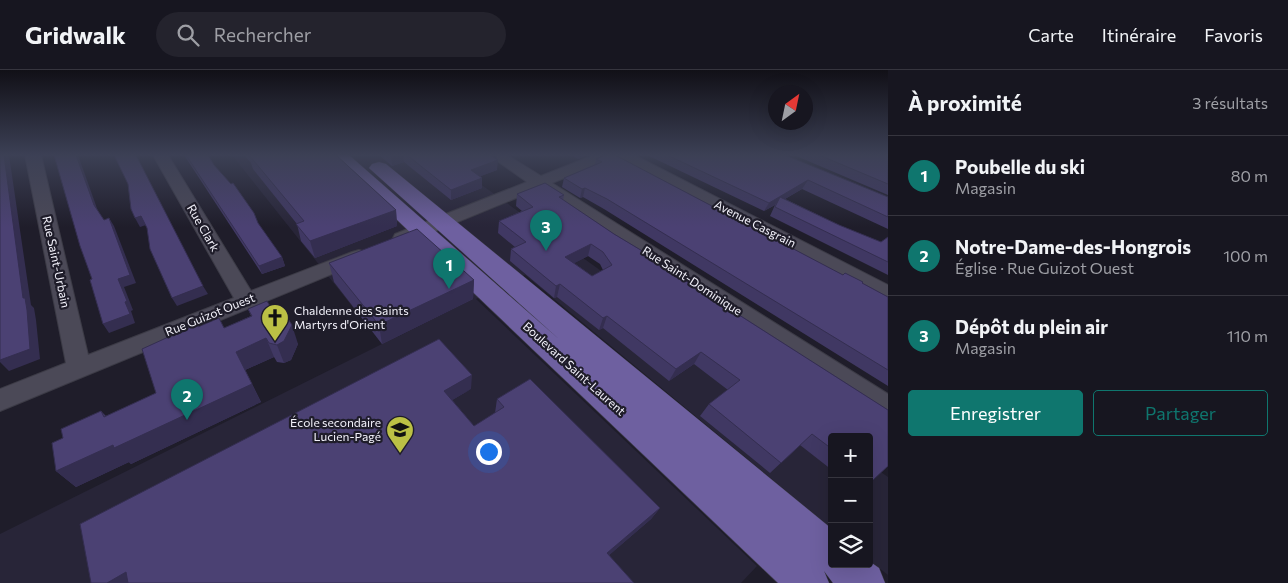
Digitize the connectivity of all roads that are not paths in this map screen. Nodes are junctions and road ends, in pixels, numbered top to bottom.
1 (38, 179) edge
2 (174, 179) edge
3 (370, 179) edge
4 (387, 179) edge
5 (534, 179) edge
6 (550, 179) edge
7 (668, 179) edge
8 (540, 183) junction
9 (432, 226) junction
10 (888, 294) edge
11 (246, 301) junction
12 (79, 368) junction
13 (0, 400) edge
14 (888, 407) edge
15 (828, 552) edge
16 (847, 568) edge
17 (808, 583) edge
18 (864, 583) edge

1 - 12 street, Rue Saint-Urbain
2 - 11 street, Rue Clark
3 - 9 main road, Boulevard Saint-Laurent
4 - 9 main road, Boulevard Saint-Laurent
5 - 8 street, Rue Saint-Dominique
6 - 8 street, Rue Guizot Ouest
7 - 10 street, Avenue Casgrain
8 - 9 street, Rue Guizot Ouest
8 - 14 street, Rue Saint-Dominique
9 - 11 street, Rue Guizot Ouest
9 - 15 main road, Boulevard Saint-Laurent
9 - 17 main road, Boulevard Saint-Laurent
11 - 12 street, Rue Guizot Ouest
12 - 13 street, Rue Guizot Ouest
16 - 18 main road

